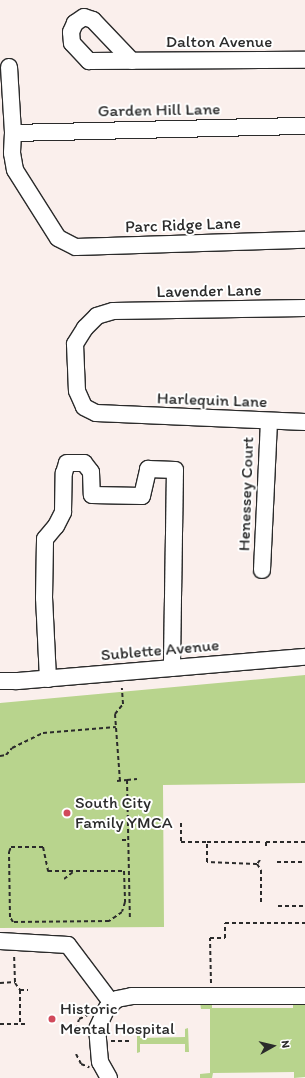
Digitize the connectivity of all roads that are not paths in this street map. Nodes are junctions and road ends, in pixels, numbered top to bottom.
1 (305, 60) edge
2 (132, 61) dead end
3 (9, 67) dead end
4 (305, 126) edge
5 (13, 132) junction
6 (305, 240) edge
7 (305, 308) edge
8 (113, 311) joint
9 (269, 421) junction
10 (305, 422) edge
11 (262, 570) dead end
12 (305, 657) edge
13 (172, 668) junction
14 (48, 679) junction
15 (0, 681) edge
16 (17, 681) junction
17 (0, 687) edge
18 (0, 941) edge
19 (305, 996) edge
20 (111, 1002) junction
21 (109, 1078) edge

1 - 2 street, Dalton Avenue
3 - 5 street
4 - 5 street, Garden Hill Lane
5 - 6 street, Parc Ridge Lane
7 - 8 street, Lavender Lane
8 - 9 street, Harlequin Lane
9 - 10 street, Harlequin Lane
9 - 11 street, Henessey Court
12 - 13 street, Sublette Avenue
13 - 14 street, Sublette Avenue
13 - 14 street
14 - 16 street, Sublette Avenue
15 - 16 street, Sublette Avenue
16 - 17 street, Sublette Avenue
18 - 20 street
19 - 20 street
20 - 21 street

